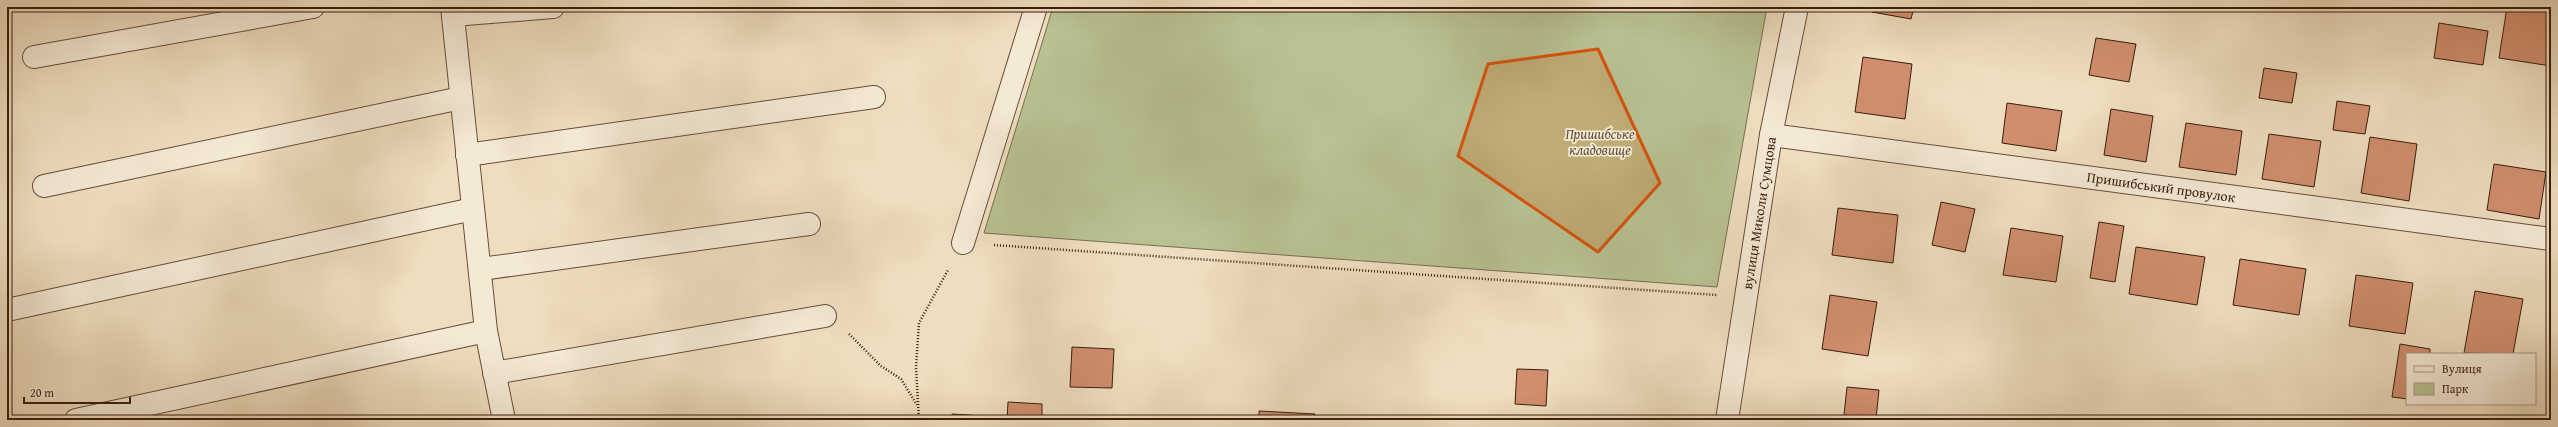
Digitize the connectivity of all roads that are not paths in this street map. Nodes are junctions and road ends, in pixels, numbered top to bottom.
1 (313, 7) edge
2 (552, 7) edge
3 (1036, 7) edge
4 (1797, 7) edge
5 (452, 11) edge
6 (34, 58) dead end
7 (874, 97) dead end
8 (461, 98) junction
9 (1771, 135) junction
10 (467, 155) junction
11 (44, 186) dead end
12 (473, 209) junction
13 (809, 224) dead end
14 (2551, 239) edge
15 (963, 243) road end
16 (481, 269) junction
17 (7, 310) edge
18 (825, 316) road end
19 (486, 331) junction
20 (494, 373) junction
21 (76, 420) edge
22 (504, 420) edge
23 (1727, 420) edge

1 - 6 street
2 - 5 street
3 - 15 street
4 - 9 street, вулиця Миколи Сумцова
5 - 8 street
7 - 10 street
8 - 10 street
8 - 11 street
9 - 14 street, Пришибський провулок
9 - 23 street, вулиця Миколи Сумцова
10 - 12 street
12 - 16 street
12 - 17 street
13 - 16 street
16 - 19 street
18 - 20 street
19 - 20 street
19 - 21 street
20 - 22 street

